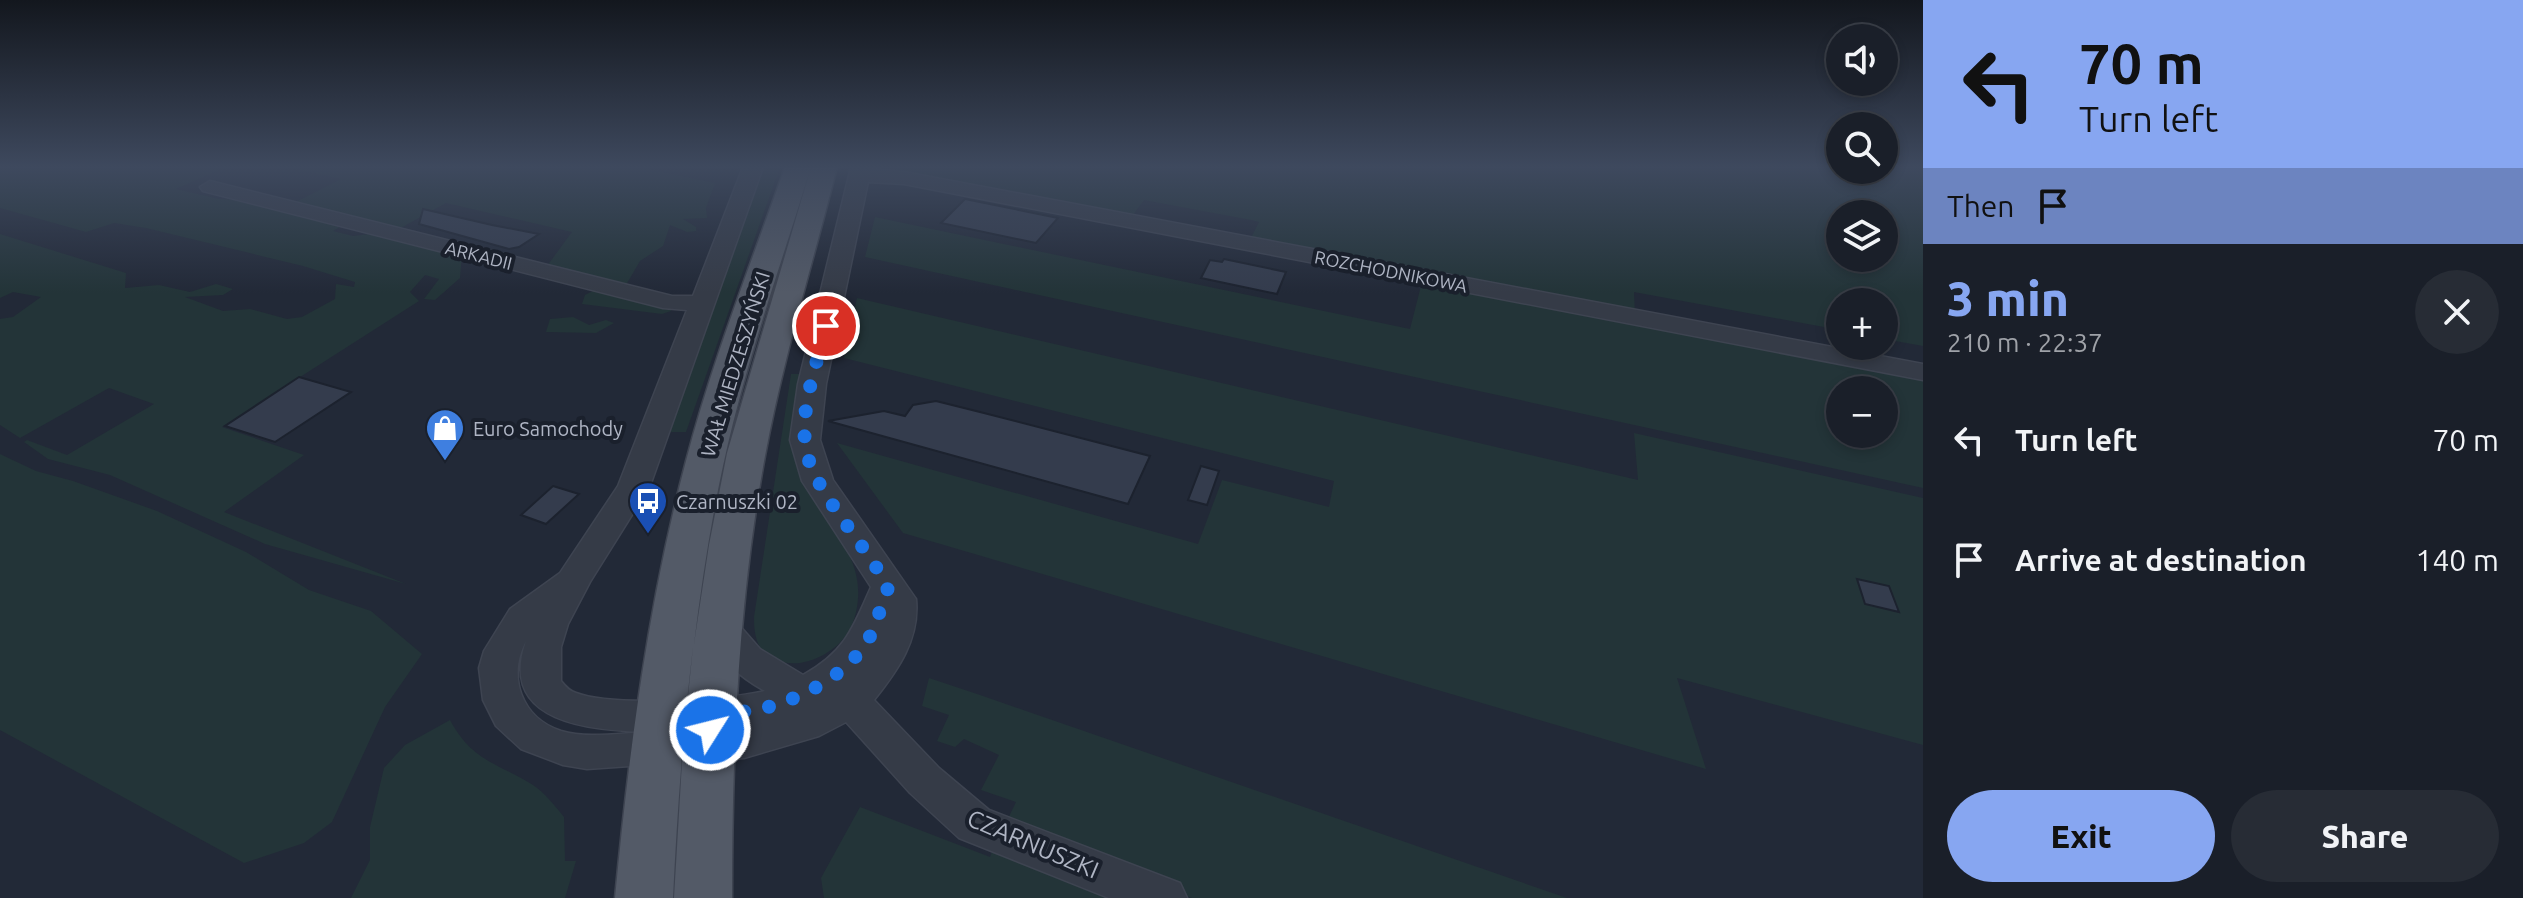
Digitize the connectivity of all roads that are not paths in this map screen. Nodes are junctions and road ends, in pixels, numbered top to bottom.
1 (297, 209) edge
2 (737, 209) edge
3 (784, 209) edge
4 (833, 209) edge
5 (841, 209) edge
6 (1066, 209) edge
7 (702, 303) junction
8 (1923, 372) edge
9 (888, 588) junction
10 (719, 627) junction
11 (805, 693) junction
12 (850, 700) junction
13 (684, 731) junction
14 (644, 898) edge
15 (703, 898) edge
16 (1164, 898) edge

1 - 7 street, ARKADII
2 - 7 street
3 - 13 main road, WAŁ MIEDZESZYŃSKI
4 - 10 main road, WAŁ MIEDZESZYŃSKI
5 - 9 street
6 - 8 street, ROZCHODNIKOWA
7 - 13 street
9 - 11 street
9 - 12 street
10 - 11 street
10 - 13 main road, WAŁ MIEDZESZYŃSKI
11 - 13 street
12 - 13 street
12 - 16 street, CZARNUSZKI
13 - 14 main road, WAŁ MIEDZESZYŃSKI
13 - 15 main road, WAŁ MIEDZESZYŃSKI

